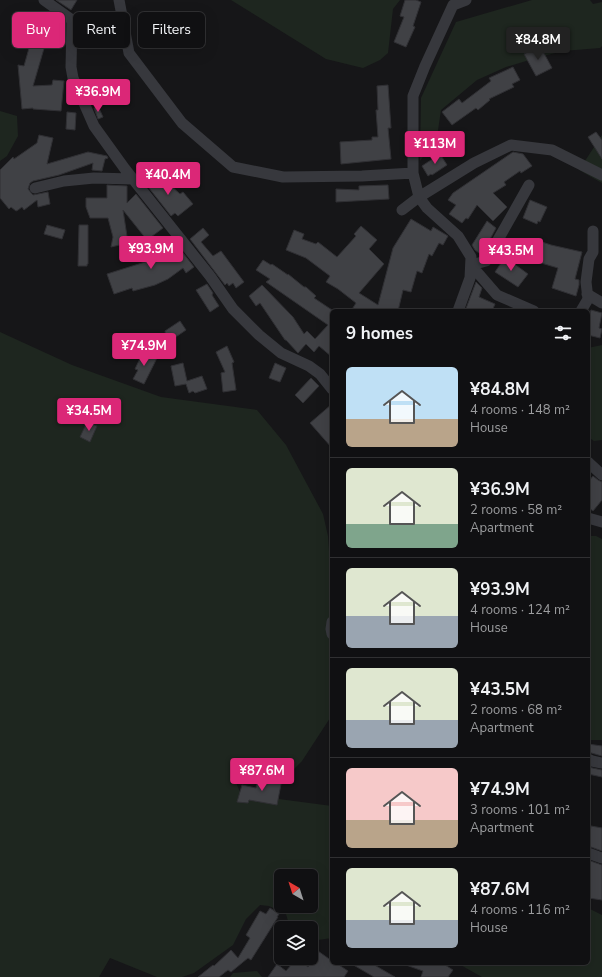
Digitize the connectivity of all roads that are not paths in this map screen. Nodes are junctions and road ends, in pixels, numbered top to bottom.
1 (44, 0) edge
2 (119, 0) edge
3 (466, 0) edge
4 (450, 3) edge
5 (413, 173) junction
6 (602, 176) edge
7 (133, 179) junction
8 (529, 186) dead end
9 (35, 188) dead end
10 (419, 197) junction
11 (402, 210) dead end
12 (593, 231) dead end
13 (471, 265) junction
14 (587, 294) junction
15 (602, 303) edge
16 (459, 309) edge
17 (529, 309) edge
18 (582, 309) edge
19 (330, 387) edge
20 (590, 464) edge
21 (602, 476) edge
22 (590, 519) edge
23 (602, 522) edge
24 (590, 760) edge
25 (602, 763) edge
26 (590, 854) edge
27 (602, 858) edge

1 - 7 street
2 - 5 street
3 - 4 street
4 - 5 street
5 - 10 street
6 - 10 street
7 - 9 street
7 - 19 street
8 - 13 street
10 - 11 street
10 - 13 street
12 - 14 street
13 - 16 street
13 - 17 street
14 - 15 street
14 - 18 street
20 - 21 street
22 - 23 street
24 - 25 street
26 - 27 street

